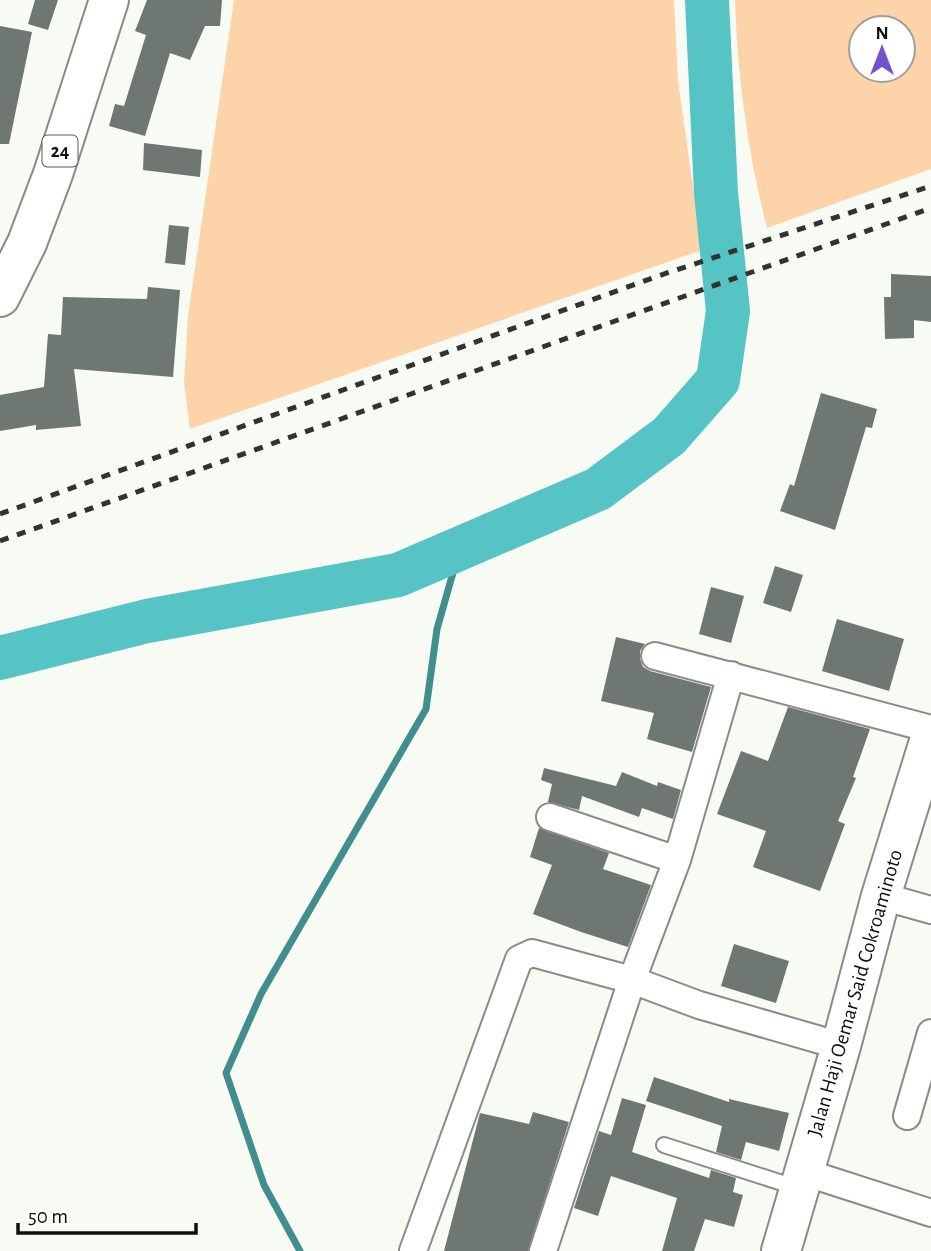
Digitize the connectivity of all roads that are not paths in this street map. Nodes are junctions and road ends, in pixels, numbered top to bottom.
1 (109, 0) edge
2 (0, 297) edge
3 (655, 656) dead end
4 (730, 676) junction
5 (931, 729) edge
6 (931, 735) edge
7 (923, 790) edge
8 (550, 817) dead end
9 (677, 860) junction
10 (881, 895) junction
11 (931, 911) edge
12 (632, 980) junction
13 (930, 1039) edge
14 (841, 1046) junction
15 (907, 1116) dead end
16 (664, 1145) dead end
17 (801, 1180) junction
18 (931, 1213) edge
19 (413, 1251) edge
20 (543, 1251) edge
21 (780, 1251) edge

1 - 2 main road, 24
3 - 4 street
4 - 5 street
4 - 9 street
6 - 7 main road, Jalan Haji Oemar Said Cokroaminoto
7 - 10 main road, Jalan Haji Oemar Said Cokroaminoto
8 - 9 street
9 - 12 street
10 - 11 street
10 - 14 main road, Jalan Haji Oemar Said Cokroaminoto
12 - 14 street
12 - 19 street
12 - 20 street
13 - 15 street
14 - 17 main road, Jalan Haji Oemar Said Cokroaminoto
16 - 17 lane
17 - 18 street
17 - 21 main road, Jalan Haji Oemar Said Cokroaminoto

